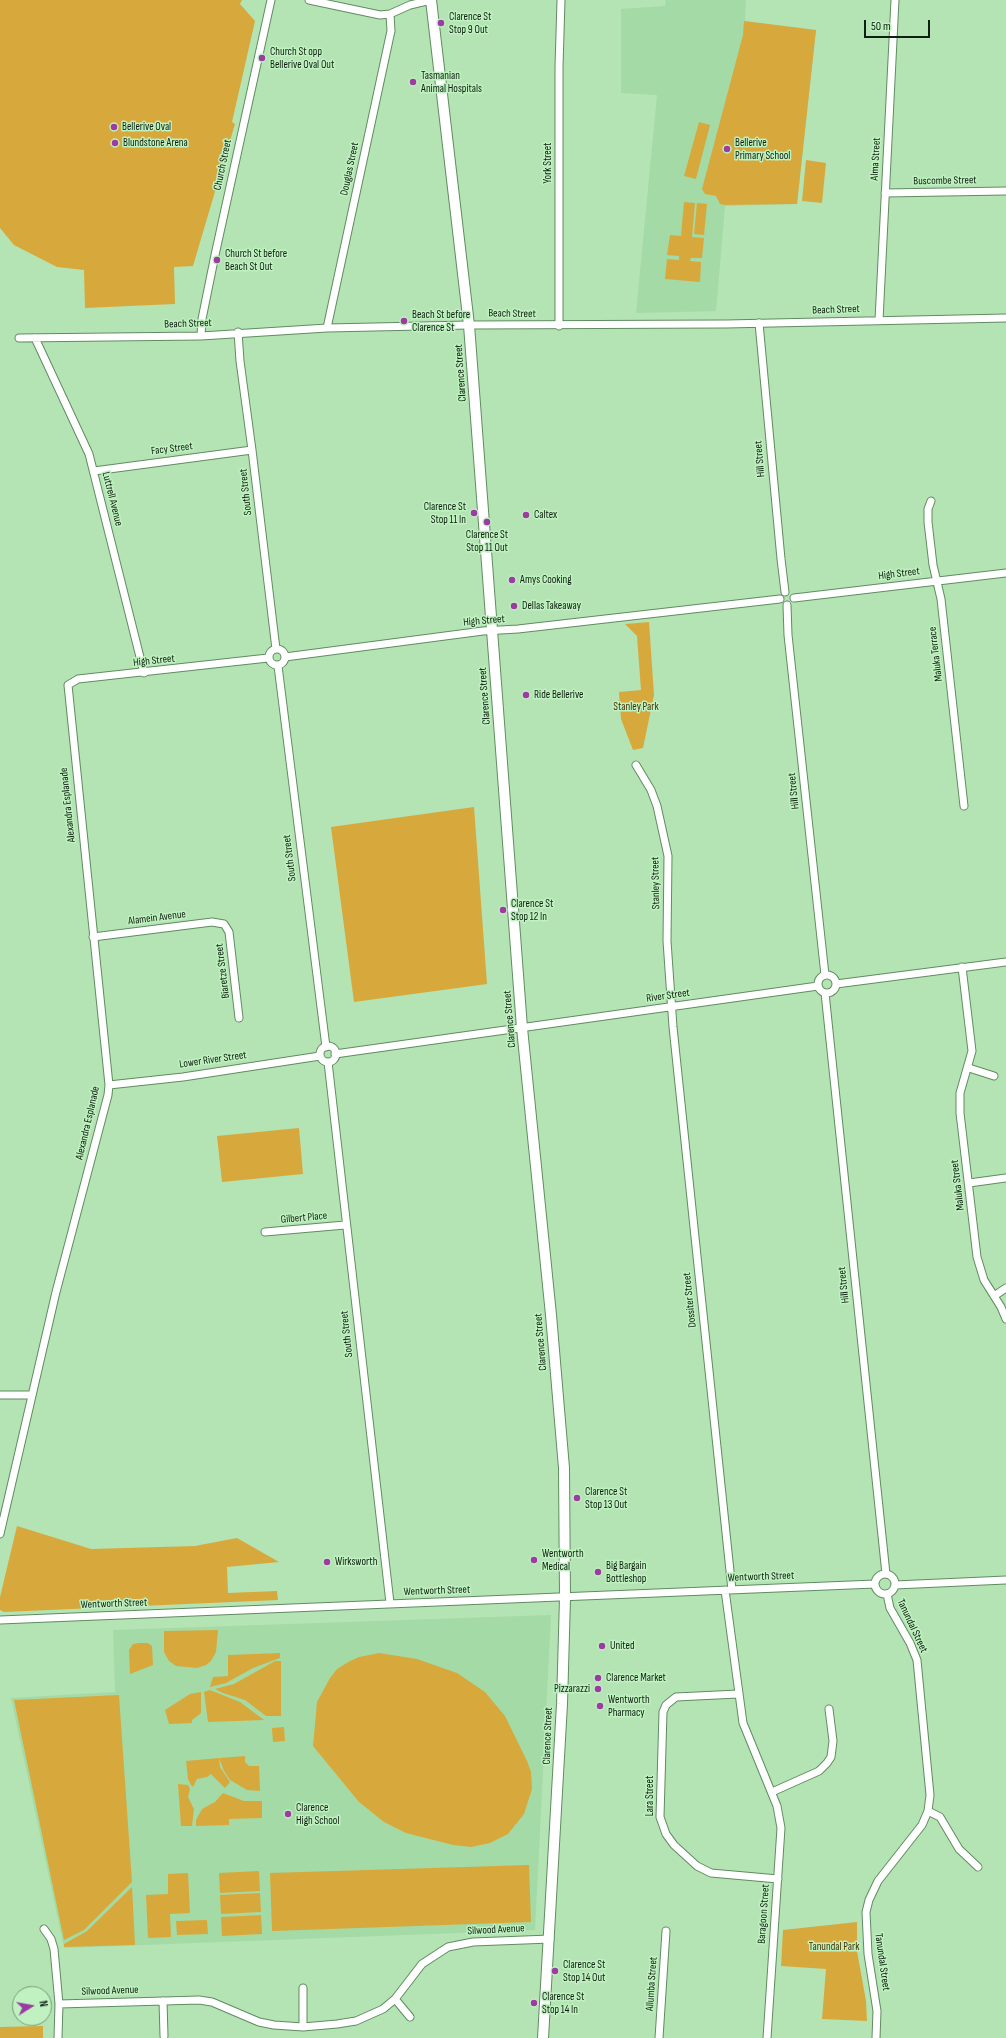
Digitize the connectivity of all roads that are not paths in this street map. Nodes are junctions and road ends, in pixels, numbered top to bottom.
1 (270, 0) edge
2 (274, 0) edge
3 (309, 0) edge
4 (432, 0) edge
5 (561, 0) edge
6 (895, 0) edge
7 (390, 14) junction
8 (1006, 191) edge
9 (885, 193) junction
10 (1006, 318) edge
11 (879, 320) junction
12 (759, 323) junction
13 (469, 325) junction
14 (559, 326) junction
15 (327, 328) junction
16 (238, 332) junction
17 (201, 336) junction
18 (19, 338) dead end
19 (35, 338) junction
20 (252, 450) junction
21 (94, 471) junction
22 (931, 501) dead end
23 (1006, 572) edge
24 (937, 581) junction
25 (785, 592) junction
26 (794, 598) junction
27 (780, 599) junction
28 (787, 605) junction
29 (492, 631) junction
30 (276, 649) junction
31 (285, 657) junction
32 (268, 658) junction
33 (278, 666) junction
34 (144, 673) junction
35 (68, 685) joint
36 (636, 765) dead end
37 (964, 806) dead end
38 (224, 924) joint
39 (93, 937) junction
40 (1006, 962) edge
41 (962, 967) junction
42 (826, 975) junction
43 (836, 984) junction
44 (818, 986) junction
45 (825, 993) junction
46 (671, 1007) junction
47 (239, 1018) dead end
48 (522, 1028) junction
49 (326, 1047) junction
50 (335, 1054) junction
51 (320, 1056) junction
52 (328, 1062) junction
53 (969, 1068) junction
54 (994, 1076) dead end
55 (109, 1085) junction
56 (1006, 1178) edge
57 (969, 1183) junction
58 (345, 1225) junction
59 (265, 1232) dead end
60 (1006, 1288) edge
61 (994, 1296) junction
62 (1006, 1319) edge
63 (0, 1395) edge
64 (31, 1395) junction
65 (0, 1534) edge
66 (886, 1574) junction
67 (1006, 1580) edge
68 (875, 1584) junction
69 (895, 1585) junction
70 (729, 1590) junction
71 (887, 1594) junction
72 (565, 1598) junction
73 (390, 1603) junction
74 (0, 1620) edge
75 (738, 1694) junction
76 (829, 1709) dead end
77 (772, 1792) junction
78 (928, 1811) junction
79 (978, 1867) dead end
80 (778, 1879) junction
81 (44, 1929) dead end
82 (666, 1931) dead end
83 (550, 1938) junction
84 (303, 1988) dead end
85 (395, 1999) junction
86 (163, 2001) junction
87 (59, 2004) junction
88 (410, 2017) dead end
89 (303, 2027) junction
90 (164, 2036) dead end
91 (58, 2038) edge
92 (543, 2038) edge
93 (659, 2038) edge
94 (767, 2038) edge
95 (876, 2038) edge

1 - 2 street
1 - 17 street, Church Street
3 - 7 street
4 - 7 street
4 - 13 main road, Clarence Street
5 - 14 street, York Street
6 - 9 street, Alma Street
7 - 15 street, Douglas Street
8 - 9 street, Buscombe Street
9 - 11 street, Alma Street
10 - 11 street, Beach Street
11 - 12 street, Beach Street
12 - 14 street, Beach Street
12 - 25 street, Hill Street
13 - 14 street, Beach Street
13 - 15 street, Beach Street
13 - 29 main road, Clarence Street
15 - 16 street, Beach Street
16 - 17 street, Beach Street
16 - 20 street, South Street
17 - 19 street, Beach Street
18 - 19 street, Beach Street
19 - 21 street, Luttrell Avenue
20 - 21 street, Facy Street
20 - 30 street, South Street
21 - 34 street, Luttrell Avenue
22 - 24 street, Maluka Terrace
23 - 24 street, High Street
24 - 26 street, High Street
24 - 37 street, Maluka Terrace
25 - 26 street
25 - 27 street
26 - 28 street
27 - 28 street
27 - 29 street, High Street
28 - 42 street, Hill Street
29 - 31 street, High Street
29 - 48 main road, Clarence Street
30 - 31 street
30 - 32 street
31 - 33 street
32 - 33 street
32 - 34 street, High Street
33 - 49 street, South Street
34 - 35 street, High Street
35 - 39 street, Alexandra Esplanade
36 - 46 street, Stanley Street
38 - 39 street, Alamein Avenue
38 - 47 street, Biaretze Street
39 - 55 street, Alexandra Esplanade
40 - 41 street
41 - 43 street
41 - 53 street, Maluka Street
42 - 43 street
42 - 44 street
43 - 45 street
44 - 45 street
44 - 46 street, River Street
45 - 66 street, Hill Street
46 - 48 street, River Street
46 - 70 street, Dossiter Street
48 - 50 street
48 - 72 main road, Clarence Street
49 - 50 street
49 - 51 street
50 - 52 street
51 - 52 street
51 - 55 street, Lower River Street
52 - 58 street, South Street
53 - 54 street
53 - 57 street, Maluka Street
55 - 64 street, Alexandra Esplanade
56 - 57 street
57 - 61 street, Maluka Street
58 - 59 street, Gilbert Place
58 - 73 street, South Street
60 - 61 street
61 - 62 street, Maluka Street
63 - 64 street
64 - 65 street, Alexandra Esplanade
66 - 68 street
66 - 69 street
67 - 69 street
68 - 70 street, Wentworth Street
68 - 71 street
69 - 71 street
70 - 72 street, Wentworth Street
70 - 75 street, Baragoon Street
71 - 78 street, Tanundal Street
72 - 73 street, Wentworth Street
72 - 83 main road, Clarence Street
73 - 74 street, Wentworth Street
75 - 77 street, Baragoon Street
75 - 80 street, Lara Street
76 - 77 street
77 - 80 street, Baragoon Street
78 - 79 street
78 - 95 street, Tanundal Street
80 - 94 street, Baragoon Street
81 - 87 street
82 - 93 street, Allumba Street
83 - 85 street, Silwood Avenue
83 - 92 main road, Clarence Street
84 - 89 street
85 - 88 street
85 - 89 street, Silwood Avenue
86 - 87 street, Silwood Avenue
86 - 89 street, Silwood Avenue
86 - 90 street
87 - 91 street

